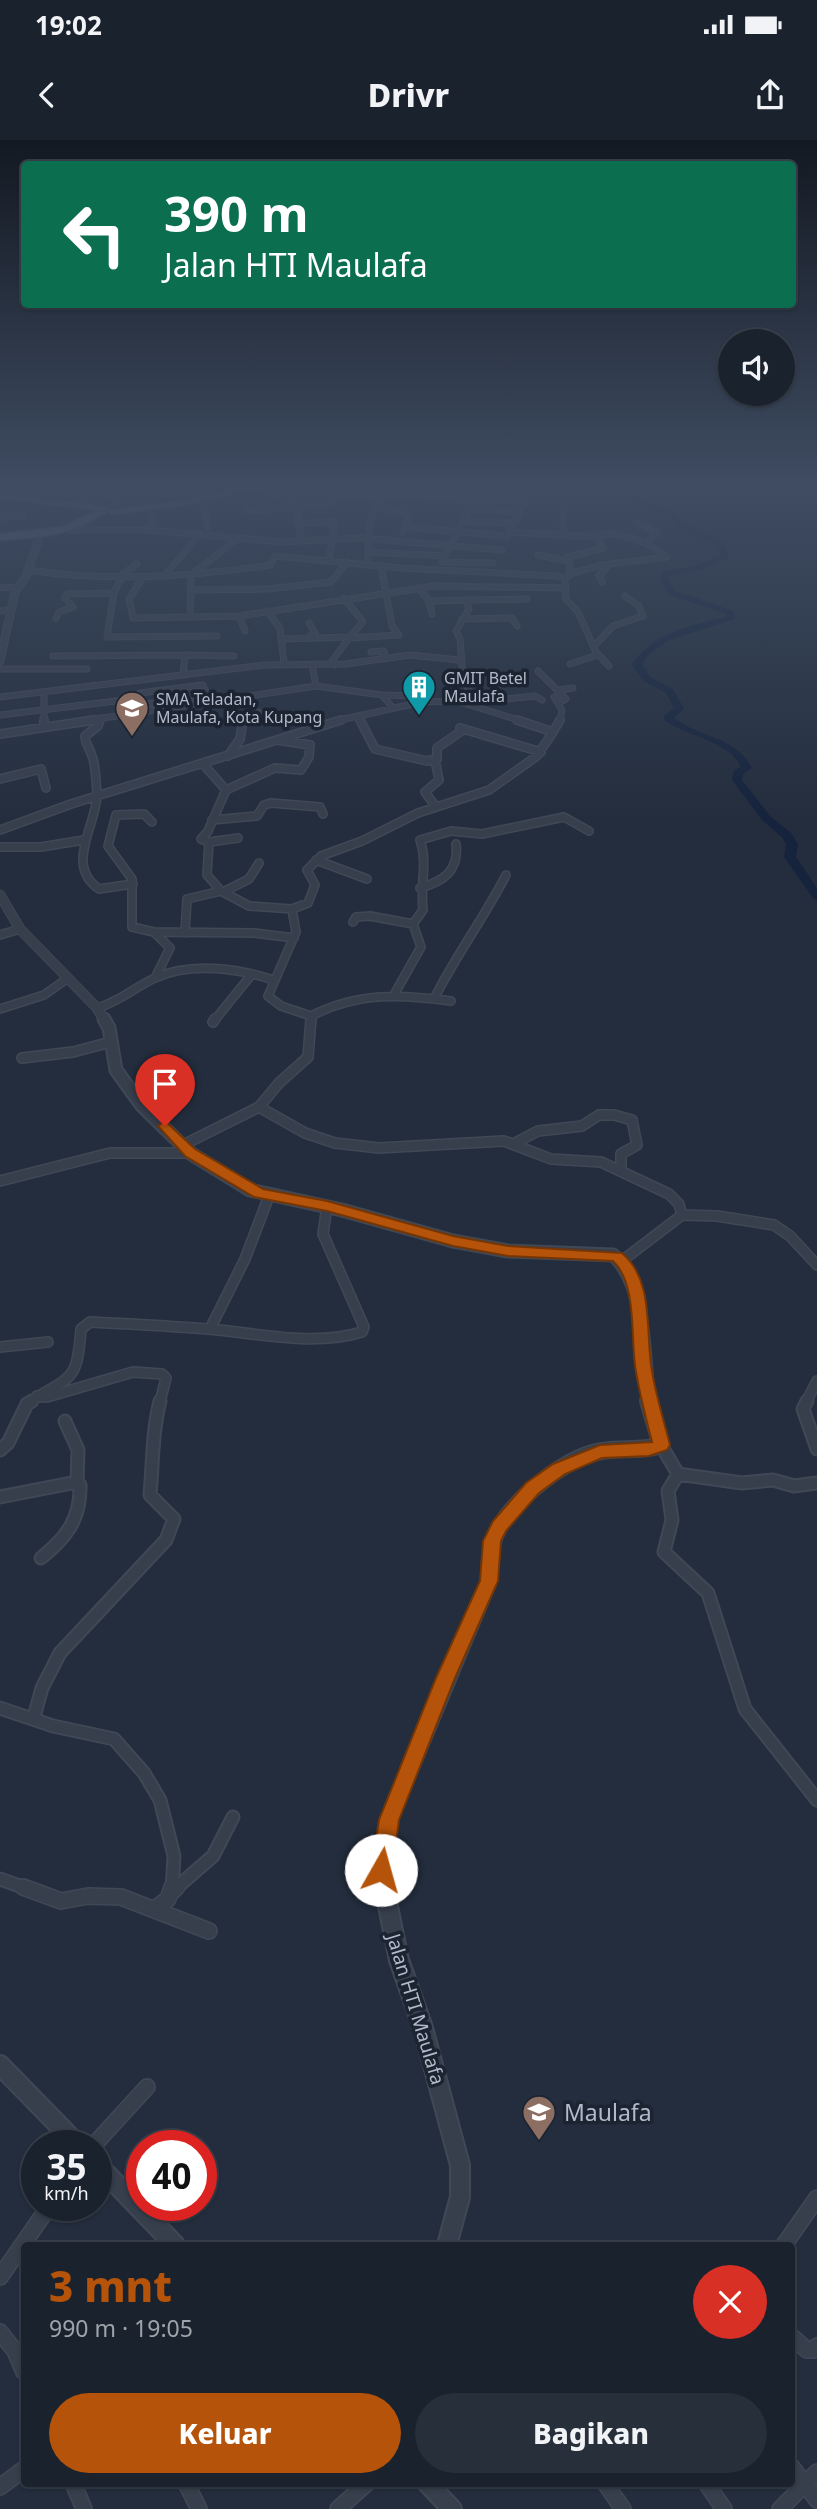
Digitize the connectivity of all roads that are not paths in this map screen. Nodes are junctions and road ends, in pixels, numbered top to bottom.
1 (625, 596) dead end
2 (15, 597) edge
3 (66, 597) edge
4 (113, 597) edge
5 (131, 597) edge
6 (191, 597) edge
7 (330, 597) edge
8 (357, 597) edge
9 (387, 597) edge
10 (426, 597) edge
11 (460, 597) edge
12 (566, 597) edge
13 (345, 598) junction
14 (463, 599) junction
15 (484, 599) joint
16 (510, 599) junction
17 (527, 599) dead end
18 (331, 600) junction
19 (429, 601) junction
20 (10, 610) junction
21 (0, 611) edge
22 (267, 611) junction
23 (432, 614) dead end
24 (240, 616) junction
25 (190, 617) junction
26 (56, 618) dead end
27 (201, 618) junction
28 (512, 618) junction
29 (462, 619) junction
30 (309, 623) dead end
31 (517, 626) dead end
32 (245, 631) dead end
33 (217, 636) dead end
34 (310, 636) junction
35 (204, 638) junction
36 (349, 638) junction
37 (281, 639) junction
38 (595, 645) junction
39 (371, 652) dead end
40 (185, 655) junction
41 (598, 655) junction
42 (53, 656) dead end
43 (234, 656) dead end
44 (0, 659) edge
45 (381, 659) junction
46 (460, 660) junction
47 (284, 664) junction
48 (335, 664) junction
49 (570, 664) dead end
50 (312, 665) junction
51 (609, 666) dead end
52 (0, 669) edge
53 (87, 669) dead end
54 (538, 671) dead end
55 (183, 675) junction
56 (139, 681) junction
57 (316, 686) junction
58 (573, 688) dead end
59 (44, 693) junction
60 (556, 693) junction
61 (382, 695) junction
62 (0, 697) edge
63 (141, 698) junction
64 (542, 700) dead end
65 (424, 702) junction
66 (475, 702) junction
67 (393, 708) junction
68 (43, 711) junction
69 (259, 712) dead end
70 (140, 713) junction
71 (0, 715) edge
72 (358, 716) junction
73 (100, 718) junction
74 (44, 727) junction
75 (553, 732) junction
76 (0, 734) edge
77 (274, 740) junction
78 (541, 752) junction
79 (228, 756) junction
80 (435, 760) junction
81 (203, 764) junction
82 (0, 779) edge
83 (46, 788) dead end
84 (226, 790) junction
85 (97, 797) junction
86 (436, 807) junction
87 (323, 814) dead end
88 (212, 820) junction
89 (152, 822) dead end
90 (90, 825) junction
91 (113, 825) junction
92 (1, 829) edge
93 (589, 831) dead end
94 (238, 838) dead end
95 (84, 840) junction
96 (209, 842) junction
97 (456, 844) dead end
98 (0, 847) edge
99 (316, 860) junction
100 (259, 863) dead end
101 (506, 875) dead end
102 (367, 879) dead end
103 (133, 884) junction
104 (420, 888) junction
105 (222, 892) junction
106 (0, 895) edge
107 (292, 909) junction
108 (353, 922) dead end
109 (413, 924) junction
110 (20, 929) junction
111 (154, 932) junction
112 (185, 933) junction
113 (0, 935) edge
114 (294, 938) junction
115 (253, 974) junction
116 (68, 978) junction
117 (155, 978) junction
118 (273, 981) junction
119 (395, 993) junction
120 (434, 999) junction
121 (451, 1002) dead end
122 (0, 1009) edge
123 (97, 1009) junction
124 (311, 1016) junction
125 (213, 1022) dead end
126 (111, 1042) junction
127 (22, 1058) dead end
128 (259, 1107) junction
129 (515, 1143) junction
130 (187, 1149) junction
131 (621, 1169) junction
132 (0, 1181) edge
133 (269, 1196) junction
134 (327, 1206) junction
135 (682, 1215) junction
136 (623, 1260) junction
137 (817, 1265) edge
138 (210, 1329) junction
139 (48, 1342) dead end
140 (0, 1347) edge
141 (817, 1381) edge
142 (36, 1396) junction
143 (65, 1421) dead end
144 (661, 1445) junction
145 (817, 1449) edge
146 (0, 1450) edge
147 (678, 1475) junction
148 (77, 1482) junction
149 (817, 1483) edge
150 (0, 1497) edge
151 (41, 1558) dead end
152 (0, 1708) edge
153 (34, 1717) junction
154 (817, 1800) edge
155 (233, 1817) dead end
156 (0, 1879) edge
157 (170, 1893) junction
158 (155, 1909) junction
159 (209, 1931) dead end
160 (0, 2065) edge
161 (147, 2087) dead end
162 (62, 2130) edge
163 (108, 2130) edge
164 (112, 2180) edge
165 (817, 2198) edge
166 (39, 2221) edge
167 (24, 2242) edge
168 (172, 2242) edge
169 (448, 2242) edge
170 (786, 2242) edge
171 (21, 2247) edge
172 (0, 2277) edge
173 (0, 2332) edge
174 (795, 2340) edge
175 (817, 2346) edge
176 (21, 2365) edge
177 (21, 2471) edge
178 (795, 2471) edge
179 (817, 2472) edge
180 (805, 2484) junction
181 (0, 2487) edge
182 (75, 2487) edge
183 (188, 2487) edge
184 (363, 2487) edge
185 (431, 2487) edge
186 (608, 2487) edge
187 (709, 2487) edge
188 (817, 2500) edge
189 (84, 2509) edge
190 (199, 2509) edge
191 (338, 2509) edge
192 (452, 2509) edge
193 (623, 2509) edge
194 (724, 2509) edge
195 (780, 2509) edge

1 - 38 street
2 - 20 street
3 - 26 street
4 - 35 street
5 - 25 street
6 - 25 street
7 - 18 street
8 - 13 street
9 - 36 street
10 - 19 street
11 - 14 street
12 - 38 street
13 - 18 street
13 - 36 street
14 - 15 street
14 - 19 street
14 - 29 street
15 - 16 street
16 - 17 street
16 - 28 street
18 - 22 street
19 - 23 street
20 - 21 street
20 - 44 street
22 - 24 street
22 - 37 street
24 - 27 street
24 - 32 street
25 - 27 street
27 - 35 street
28 - 29 street
28 - 31 street
29 - 46 street
30 - 34 street
33 - 35 street
34 - 36 street
34 - 37 street
36 - 48 street
37 - 47 street
38 - 41 street
39 - 45 street
40 - 42 street
40 - 43 street
40 - 55 street
41 - 49 street
41 - 51 street
45 - 46 street
45 - 48 street
46 - 66 street
47 - 50 street
47 - 55 street
48 - 50 street
50 - 57 street
52 - 53 street
54 - 60 street
55 - 56 street
56 - 59 street
56 - 63 street
57 - 61 street
57 - 70 street
58 - 60 street
59 - 62 street
59 - 68 street
60 - 75 street
61 - 65 street
61 - 67 street
63 - 63 street
63 - 68 street
63 - 70 street
64 - 66 street
65 - 66 street
65 - 67 street
66 - 75 street
67 - 72 street
68 - 71 street
68 - 74 street
69 - 79 street
70 - 73 street
72 - 77 street
72 - 80 street
73 - 74 street
73 - 85 street
74 - 76 street
75 - 78 street
77 - 79 street
77 - 84 street
78 - 80 street
78 - 86 street
79 - 81 street
80 - 86 street
81 - 84 street
81 - 85 street
82 - 83 street
84 - 88 street
85 - 90 street
85 - 92 street
86 - 99 street
87 - 88 street
88 - 96 street
89 - 91 street
90 - 91 street
90 - 95 street
91 - 103 street
93 - 104 street
94 - 96 street
95 - 98 street
95 - 103 street
96 - 105 street
97 - 104 street
99 - 102 street
99 - 107 street
100 - 105 street
101 - 120 street
103 - 111 street
104 - 109 street
105 - 107 street
105 - 112 street
106 - 110 street
107 - 114 street
108 - 109 street
109 - 119 street
110 - 113 street
110 - 116 street
111 - 112 street
111 - 117 street
112 - 114 street
114 - 118 street
115 - 117 street
115 - 118 street
115 - 125 street
116 - 122 street
116 - 123 street
117 - 123 street
118 - 124 street
119 - 120 street
119 - 124 street
120 - 121 street
123 - 126 street
124 - 128 street
126 - 127 street
126 - 130 street
128 - 129 street
128 - 130 street
129 - 131 street
129 - 131 street
130 - 132 street
130 - 133 street
131 - 135 street
133 - 134 street
133 - 138 street
134 - 136 street
134 - 138 street
135 - 136 street
135 - 137 street
136 - 144 street
138 - 142 street
139 - 140 street
141 - 145 street
142 - 146 street
142 - 153 street
143 - 148 street
144 - 147 street
144 - 169 street, Jalan HTI Maulafa
147 - 149 street
147 - 154 street
148 - 150 street
148 - 151 street
152 - 153 street
153 - 157 street
155 - 157 street
156 - 158 street
157 - 158 street
158 - 159 street
160 - 162 street
161 - 163 street
164 - 168 street
165 - 170 street
166 - 167 street
171 - 172 street
173 - 176 street
174 - 175 street
177 - 181 street
178 - 180 street
179 - 180 street
180 - 188 street
180 - 195 street
182 - 189 street
183 - 190 street
184 - 191 street
185 - 192 street
186 - 193 street
187 - 194 street

